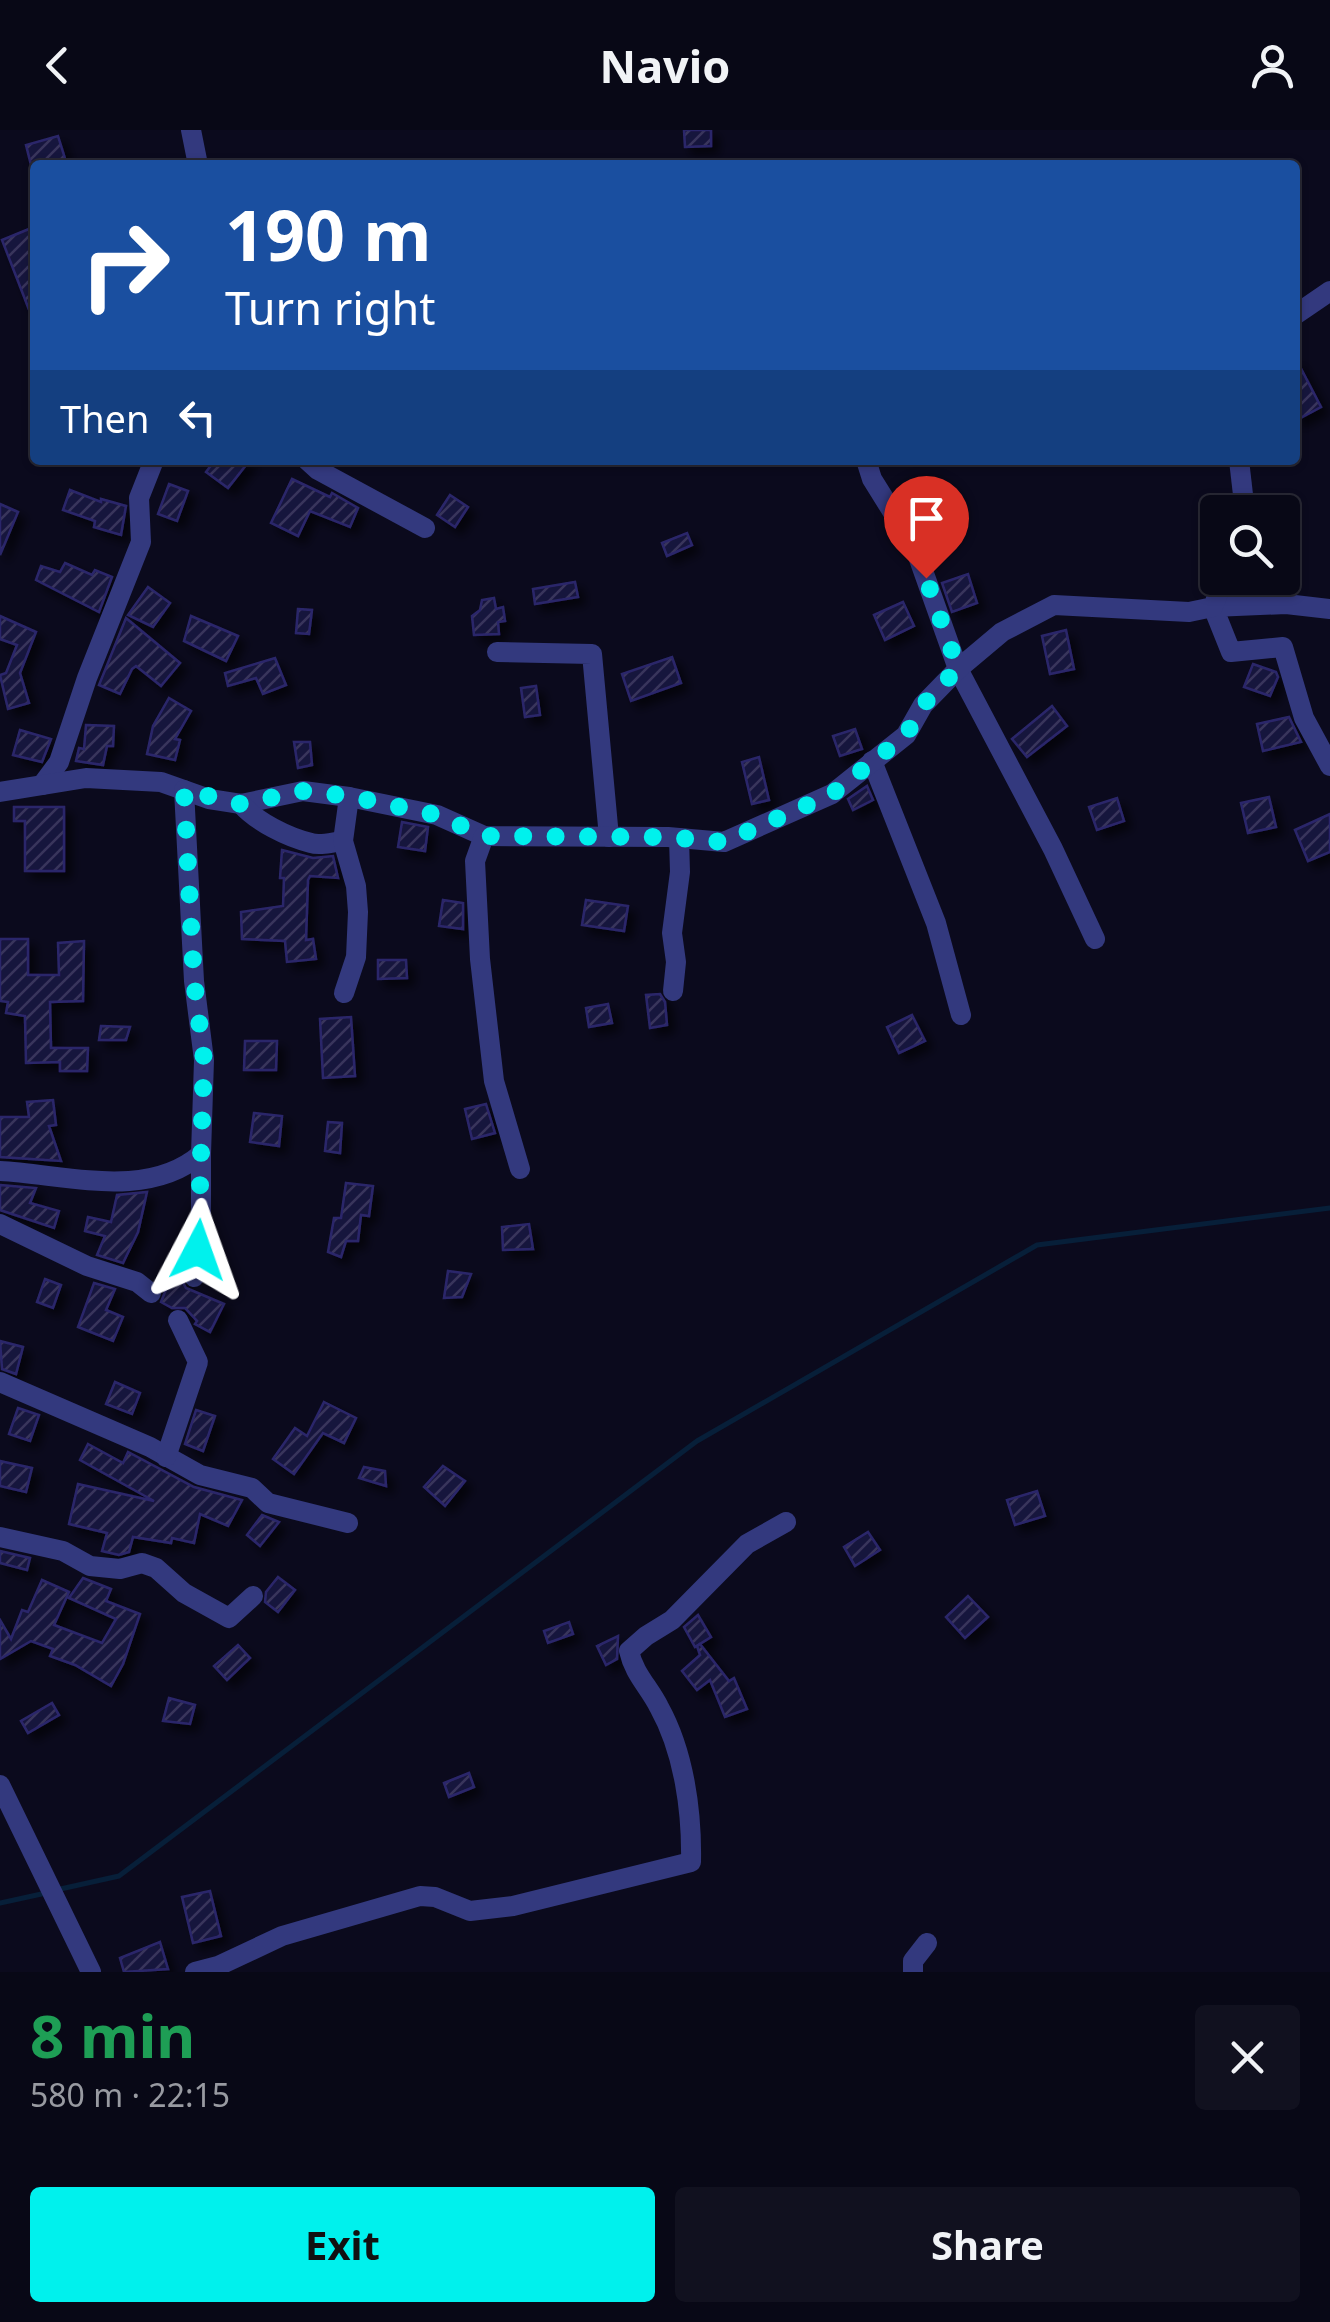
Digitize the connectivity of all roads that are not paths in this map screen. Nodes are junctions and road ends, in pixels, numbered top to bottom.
1 (191, 130) edge
2 (197, 160) edge
3 (1330, 291) edge
4 (1300, 312) edge
5 (152, 465) edge
6 (312, 465) edge
7 (868, 465) edge
8 (1240, 465) edge
9 (1243, 495) edge
10 (426, 528) dead end
11 (1218, 595) edge
12 (1213, 607) junction
13 (1330, 609) edge
14 (497, 652) dead end
15 (958, 668) junction
16 (872, 761) junction
17 (1330, 766) edge
18 (42, 785) junction
19 (184, 790) junction
20 (0, 792) edge
21 (349, 796) junction
22 (241, 804) junction
23 (484, 836) junction
24 (610, 837) junction
25 (679, 838) junction
26 (343, 841) junction
27 (1095, 939) dead end
28 (673, 991) dead end
29 (344, 994) dead end
30 (962, 1014) dead end
31 (200, 1154) junction
32 (520, 1169) dead end
33 (0, 1170) edge
34 (0, 1224) edge
35 (194, 1277) dead end
36 (151, 1293) dead end
37 (178, 1320) dead end
38 (0, 1382) edge
39 (166, 1457) junction
40 (786, 1522) dead end
41 (348, 1523) dead end
42 (0, 1536) edge
43 (253, 1596) dead end
44 (0, 1784) edge
45 (928, 1943) dead end
46 (92, 1972) edge
47 (196, 1972) edge
48 (913, 1972) edge

1 - 2 street
3 - 4 street
5 - 18 street
6 - 10 street
7 - 15 street
8 - 9 street
11 - 12 street
12 - 13 street
12 - 15 street
12 - 17 street
14 - 24 street
15 - 16 street
15 - 27 street
16 - 25 street
16 - 30 street
18 - 19 street
18 - 20 street
19 - 22 street
19 - 31 street
21 - 22 street
21 - 23 street
21 - 26 street
22 - 26 street
23 - 24 street
23 - 32 street
24 - 25 street
25 - 28 street
26 - 29 street
31 - 33 street
31 - 35 street
34 - 36 street
37 - 39 street
38 - 39 street
39 - 41 street
40 - 47 street
42 - 43 street
44 - 46 street
45 - 48 street

